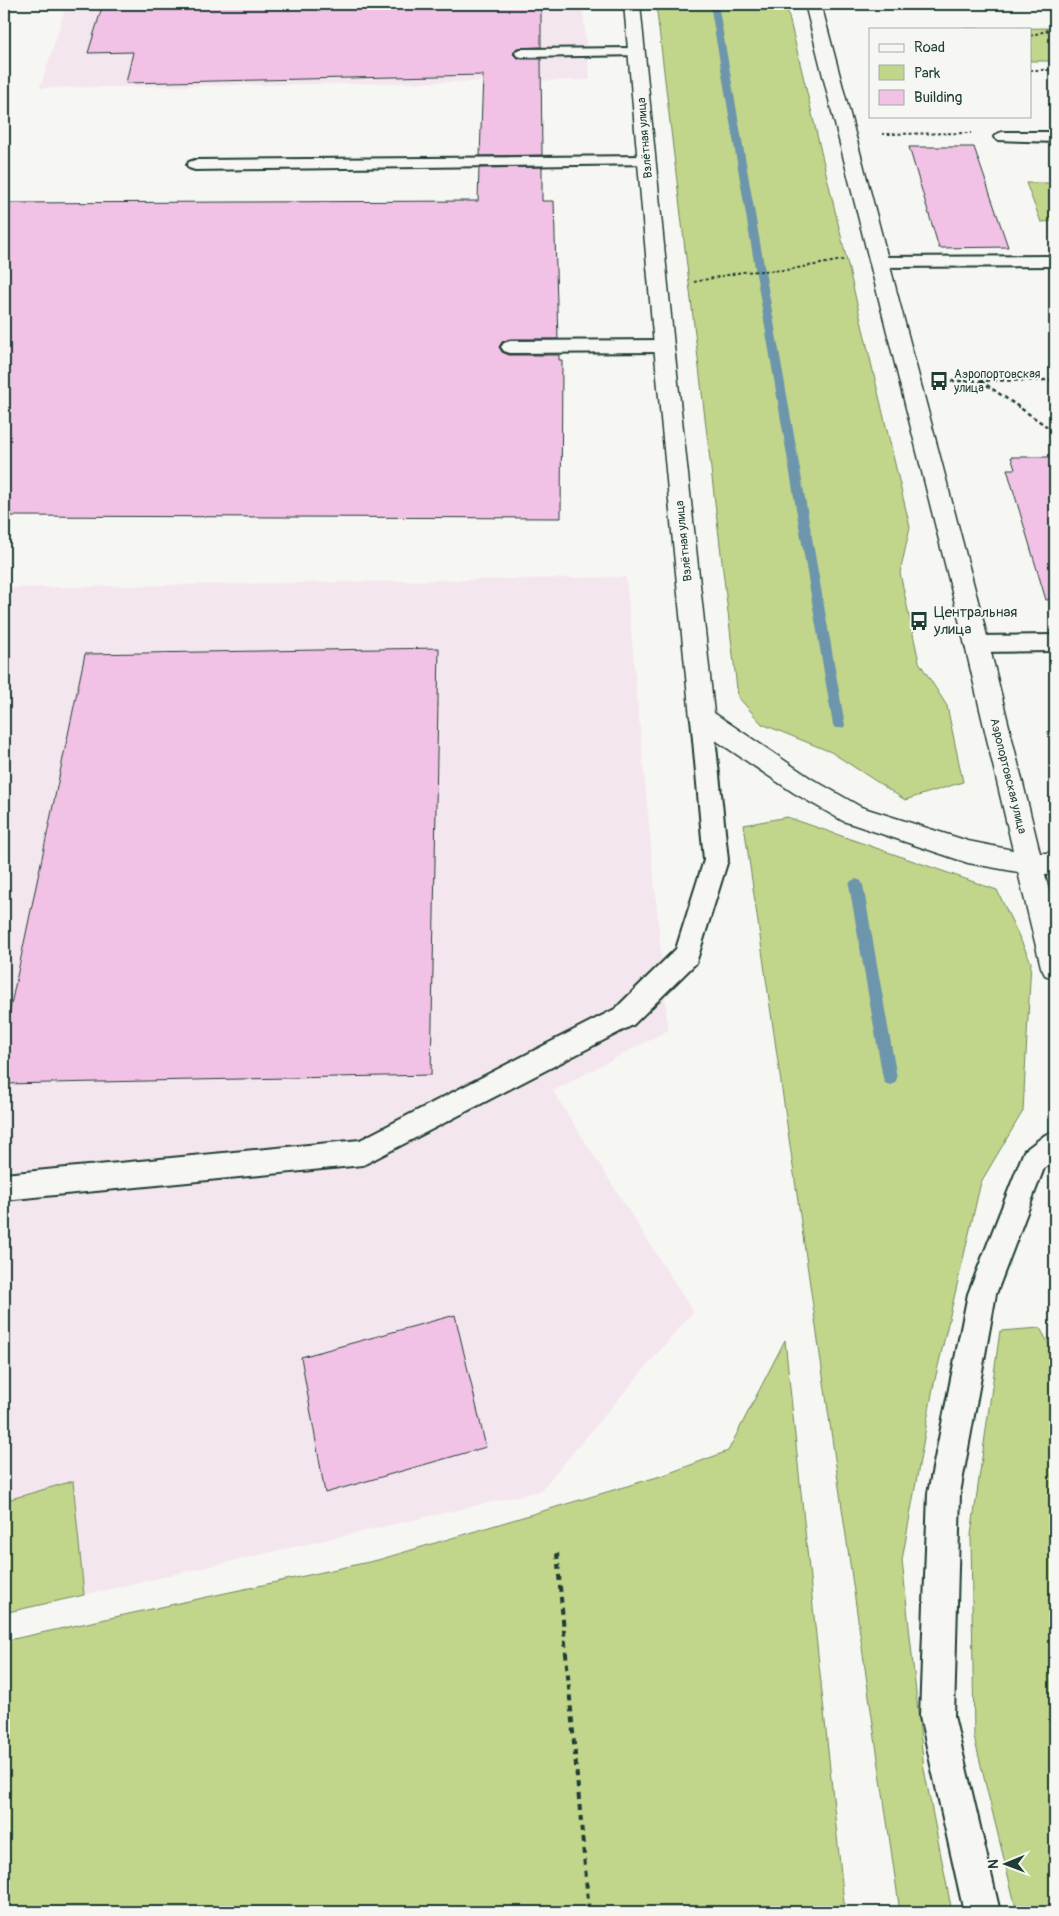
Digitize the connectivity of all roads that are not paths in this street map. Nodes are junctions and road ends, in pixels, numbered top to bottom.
1 (632, 4) edge
2 (813, 4) edge
3 (636, 52) junction
4 (522, 53) dead end
5 (1002, 137) road end
6 (1055, 137) edge
7 (647, 161) junction
8 (195, 165) dead end
9 (1055, 260) edge
10 (880, 262) junction
11 (664, 346) junction
12 (510, 347) dead end
13 (1055, 643) edge
14 (976, 644) junction
15 (702, 718) junction
16 (1042, 864) edge
17 (1055, 967) edge
18 (1055, 1144) edge
19 (4, 1187) edge
20 (982, 1912) edge

1 - 3 street, Взлётная улица
2 - 10 street, Аэропортовская улица
3 - 4 lane
3 - 7 street, Взлётная улица
5 - 6 lane
7 - 8 lane
7 - 11 street, Взлётная улица
9 - 10 lane
10 - 14 street, Аэропортовская улица
11 - 12 lane
11 - 15 street, Взлётная улица
13 - 14 lane
14 - 16 street, Аэропортовская улица
15 - 16 street
15 - 19 lane
16 - 17 street, Аэропортовская улица
18 - 20 lane

